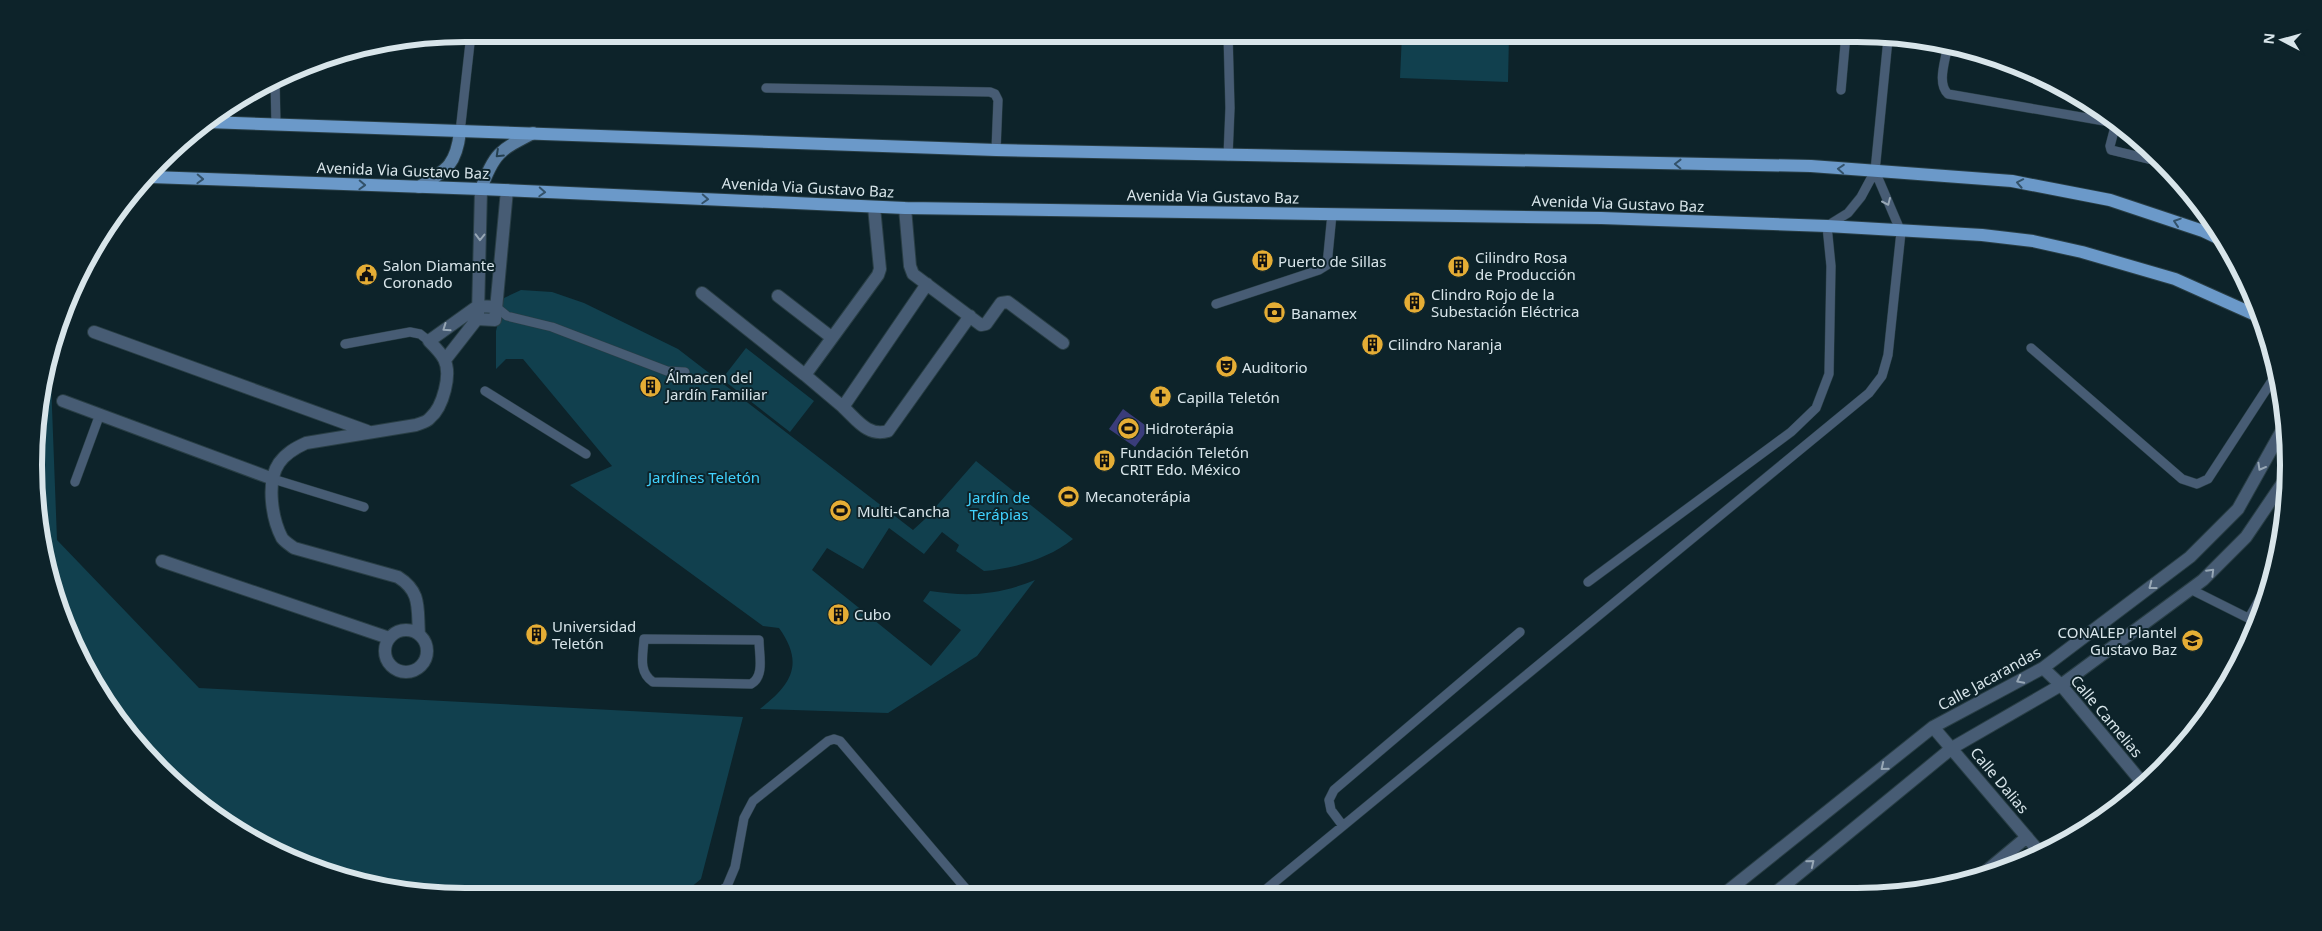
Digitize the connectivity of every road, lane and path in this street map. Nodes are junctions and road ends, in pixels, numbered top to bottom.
1 (470, 42) edge
2 (1228, 42) edge
3 (1845, 42) edge
4 (1888, 43) edge
5 (1946, 52) edge
6 (275, 88) edge
7 (766, 88) dead end
8 (1840, 90) dead end
9 (2101, 120) edge
10 (218, 122) edge
11 (276, 125) junction
12 (2114, 130) edge
13 (460, 132) junction
14 (533, 133) junction
15 (996, 150) junction
16 (1228, 156) junction
17 (2148, 159) edge
18 (1875, 171) junction
19 (156, 177) edge
20 (419, 188) junction
21 (481, 189) junction
22 (507, 190) junction
23 (874, 207) junction
24 (905, 208) junction
25 (1332, 214) junction
26 (1827, 226) junction
27 (1901, 232) junction
28 (2211, 235) edge
29 (927, 284) junction
30 (702, 292) dead end
31 (778, 296) dead end
32 (1216, 304) dead end
33 (478, 313) junction
34 (2250, 313) edge
35 (499, 314) junction
36 (970, 316) junction
37 (94, 332) dead end
38 (831, 337) junction
39 (429, 341) junction
40 (1063, 343) dead end
41 (345, 344) dead end
42 (2032, 348) dead end
43 (445, 360) junction
44 (685, 372) dead end
45 (805, 375) junction
46 (2271, 382) edge
47 (485, 391) dead end
48 (63, 401) dead end
49 (843, 407) junction
50 (100, 414) junction
51 (370, 432) junction
52 (2279, 436) edge
53 (586, 454) dead end
54 (273, 479) junction
55 (75, 482) dead end
56 (2279, 488) edge
57 (364, 507) dead end
58 (162, 561) dead end
59 (1588, 582) dead end
60 (2190, 589) junction
61 (2250, 619) edge
62 (1520, 632) dead end
63 (419, 634) junction
64 (389, 638) junction
65 (759, 640) joint
66 (2043, 668) junction
67 (2061, 685) junction
68 (1933, 727) junction
69 (1952, 748) junction
70 (2140, 780) edge
71 (1343, 826) junction
72 (2027, 837) junction
73 (2037, 848) edge
74 (1992, 866) edge
75 (725, 888) edge
76 (965, 888) edge
77 (1268, 888) edge
78 (1732, 888) edge
79 (1781, 888) edge

1 - 13 lane
2 - 16 lane
3 - 8 lane
4 - 18 lane
5 - 9 lane
6 - 11 lane
7 - 15 lane
10 - 11 main road
11 - 13 main road
12 - 17 lane
13 - 14 main road
13 - 20 main road
14 - 15 main road
14 -> 21 main road
15 - 16 main road
18 -> 16 main road
18 - 26 lane
18 -> 27 lane
28 -> 18 main road
19 -> 20 main road, Avenida Via Gustavo Baz
20 - 21 main road, Avenida Via Gustavo Baz
21 - 22 main road, Avenida Via Gustavo Baz
21 -> 33 street
22 -> 23 main road, Avenida Via Gustavo Baz
22 - 35 street
23 - 24 main road, Avenida Via Gustavo Baz
23 - 38 street
24 - 25 main road, Avenida Via Gustavo Baz
24 - 29 street
25 - 26 main road, Avenida Via Gustavo Baz
25 - 32 lane
26 - 27 main road, Avenida Via Gustavo Baz
26 - 59 lane
27 - 34 main road, Avenida Via Gustavo Baz
27 - 71 lane
29 - 36 street
29 - 49 street
30 - 45 street
31 - 38 street
33 - 35 street
33 -> 39 street
33 - 43 street
35 - 44 lane
36 - 40 street
36 - 49 street
37 - 51 street
38 - 45 street
39 - 41 lane
39 - 43 street
42 - 46 lane
43 - 51 street
45 - 49 street
47 - 53 lane
48 - 50 street
50 - 54 street
50 - 55 lane
51 - 54 street
52 -> 66 street, Calle Jacarandas
54 - 57 lane
54 - 63 street
60 -> 56 street
58 - 64 street
60 - 61 lane
60 - 67 street
62 - 71 lane
63 - 64 street
63 - 64 street
65 - 65 lane
66 - 67 street, Calle Camelias
66 -> 68 street, Calle Jacarandas
67 - 69 street
67 - 70 street, Calle Camelias
68 - 69 street, Calle Dalias
68 -> 78 street, Calle Jacarandas
69 - 72 street, Calle Dalias
79 -> 69 street
71 - 77 lane
72 - 73 street, Calle Dalias
72 - 74 street
75 - 76 lane

